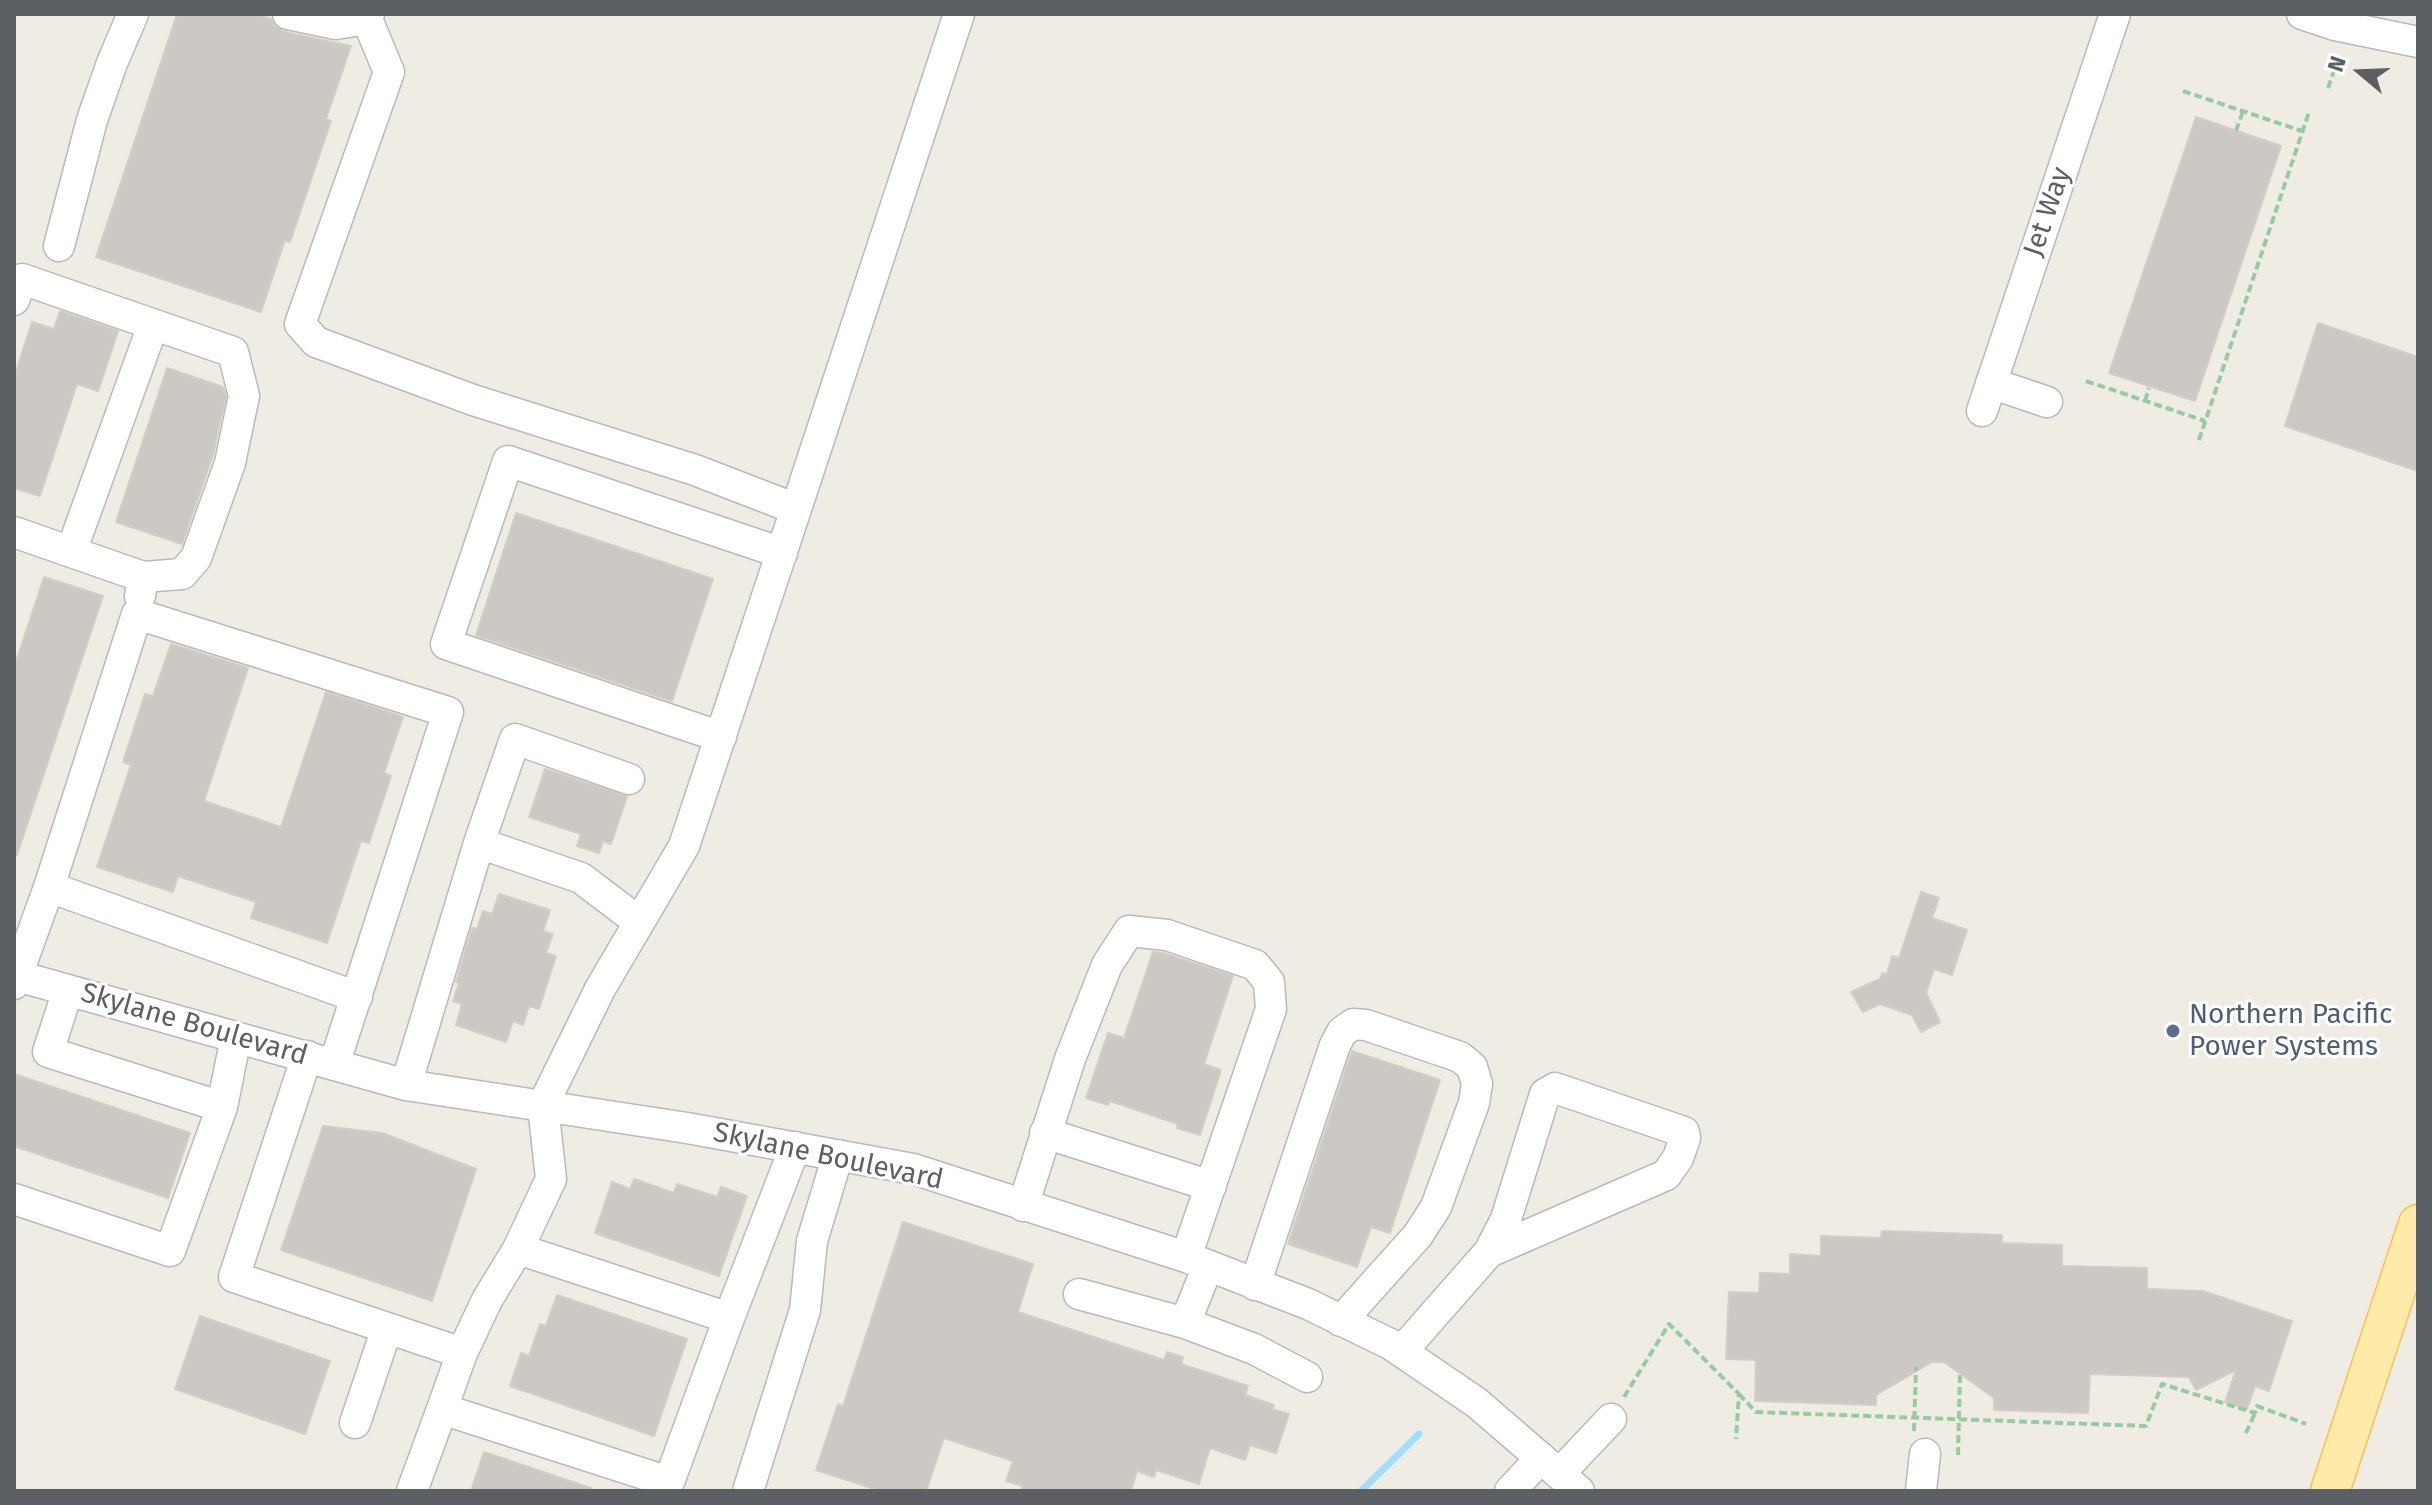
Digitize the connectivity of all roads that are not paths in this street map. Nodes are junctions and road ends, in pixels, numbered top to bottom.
1 (133, 14) edge
2 (288, 14) edge
3 (959, 14) edge
4 (2115, 14) edge
5 (2302, 14) edge
6 (368, 16) edge
7 (2408, 32) edge
8 (59, 246) dead end
9 (14, 300) edge
10 (153, 325) junction
11 (2047, 402) dead end
12 (796, 509) junction
13 (15, 537) edge
14 (71, 552) junction
15 (782, 553) junction
16 (143, 577) junction
17 (137, 614) junction
18 (721, 737) junction
19 (629, 779) dead end
20 (479, 843) junction
21 (49, 887) junction
22 (639, 922) junction
23 (15, 979) edge
24 (68, 990) junction
25 (357, 997) junction
26 (236, 1037) junction
27 (321, 1061) junction
28 (406, 1085) junction
29 (543, 1105) junction
30 (222, 1107) junction
31 (1045, 1133) junction
32 (795, 1147) junction
33 (838, 1155) junction
34 (1211, 1186) junction
35 (14, 1199) edge
36 (1023, 1206) junction
37 (2418, 1224) edge
38 (518, 1249) junction
39 (1489, 1252) junction
40 (1197, 1262) junction
41 (1255, 1285) junction
42 (1079, 1294) dead end
43 (729, 1318) junction
44 (1341, 1321) junction
45 (1185, 1323) junction
46 (387, 1328) junction
47 (1402, 1351) junction
48 (462, 1353) junction
49 (1307, 1377) dead end
50 (442, 1409) junction
51 (1611, 1419) road end
52 (355, 1423) dead end
53 (1560, 1474) edge
54 (412, 1491) edge
55 (748, 1491) edge
56 (1510, 1491) edge
57 (1921, 1491) edge
58 (1938, 1491) edge
59 (2330, 1491) edge

1 - 8 street
2 - 6 street
3 - 12 street
4 - 11 street, Jet Way
5 - 7 street
6 - 12 street
9 - 10 street
10 - 14 street
10 - 16 street
12 - 15 street
13 - 14 street
14 - 16 street
15 - 18 street
15 - 18 street
16 - 17 street
17 - 21 street
17 - 25 street
18 - 22 street
19 - 20 street
20 - 22 street
20 - 28 street
21 - 23 street
21 - 25 street
22 - 29 street
23 - 24 street, Skylane Boulevard
24 - 26 street, Skylane Boulevard
24 - 30 street
25 - 27 street
26 - 27 street, Skylane Boulevard
26 - 30 street
27 - 28 street, Skylane Boulevard
27 - 46 street
28 - 29 street, Skylane Boulevard
29 - 32 street, Skylane Boulevard
29 - 38 street
30 - 35 street
31 - 34 street
31 - 34 street
31 - 36 street
32 - 33 street, Skylane Boulevard
32 - 43 street
33 - 36 street, Skylane Boulevard
33 - 55 street
34 - 40 street
36 - 40 street, Skylane Boulevard
37 - 59 main road
38 - 43 street
38 - 48 street
39 - 39 street
39 - 47 street
40 - 41 street, Skylane Boulevard
40 - 45 street
41 - 44 street, Skylane Boulevard
41 - 44 street
42 - 45 street
43 - 50 street
44 - 47 street, Skylane Boulevard
45 - 49 street
46 - 48 street
46 - 52 street
47 - 53 street, Skylane Boulevard
48 - 50 street
50 - 54 street
51 - 53 street
53 - 56 street
57 - 58 street

